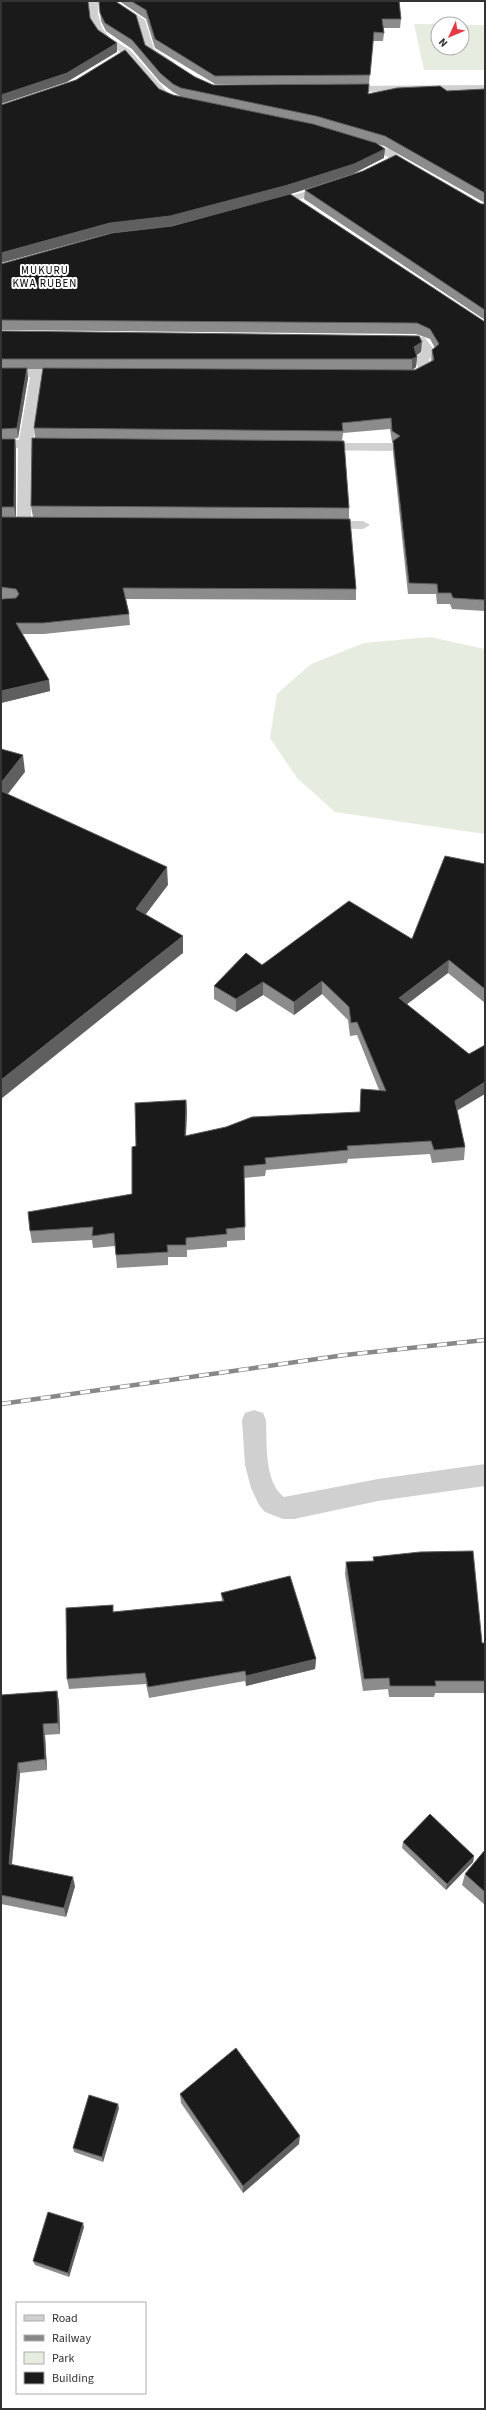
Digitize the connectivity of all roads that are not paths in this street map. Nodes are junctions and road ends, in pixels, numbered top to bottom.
1 (94, 1) edge
2 (110, 1) edge
3 (127, 52) junction
4 (115, 60) edge
5 (180, 71) edge
6 (485, 88) edge
7 (163, 93) junction
8 (191, 93) edge
9 (485, 93) edge
10 (192, 104) edge
11 (345, 138) edge
12 (397, 158) junction
13 (385, 164) edge
14 (431, 180) edge
15 (346, 182) edge
16 (292, 198) junction
17 (255, 208) edge
18 (307, 209) edge
19 (381, 339) edge
20 (84, 372) edge
21 (1, 373) edge
22 (37, 373) junction
23 (386, 374) edge
24 (1, 444) edge
25 (25, 444) junction
26 (73, 444) edge
27 (303, 446) edge
28 (391, 447) dead end
29 (1, 523) edge
30 (24, 523) junction
31 (39, 523) edge
32 (307, 525) edge
33 (363, 525) dead end
34 (254, 1420) dead end
35 (485, 1475) edge

1 - 3 street
2 - 5 street
3 - 4 street
3 - 7 street
6 - 9 street
7 - 8 street
7 - 10 street
11 - 12 street
12 - 13 street
12 - 14 street
15 - 16 street
16 - 17 street
16 - 18 street
19 - 23 street
20 - 22 street
21 - 22 street
22 - 25 street
24 - 25 street
25 - 26 street
25 - 30 street
27 - 28 street
29 - 30 street
30 - 31 street
32 - 33 street
34 - 35 street

